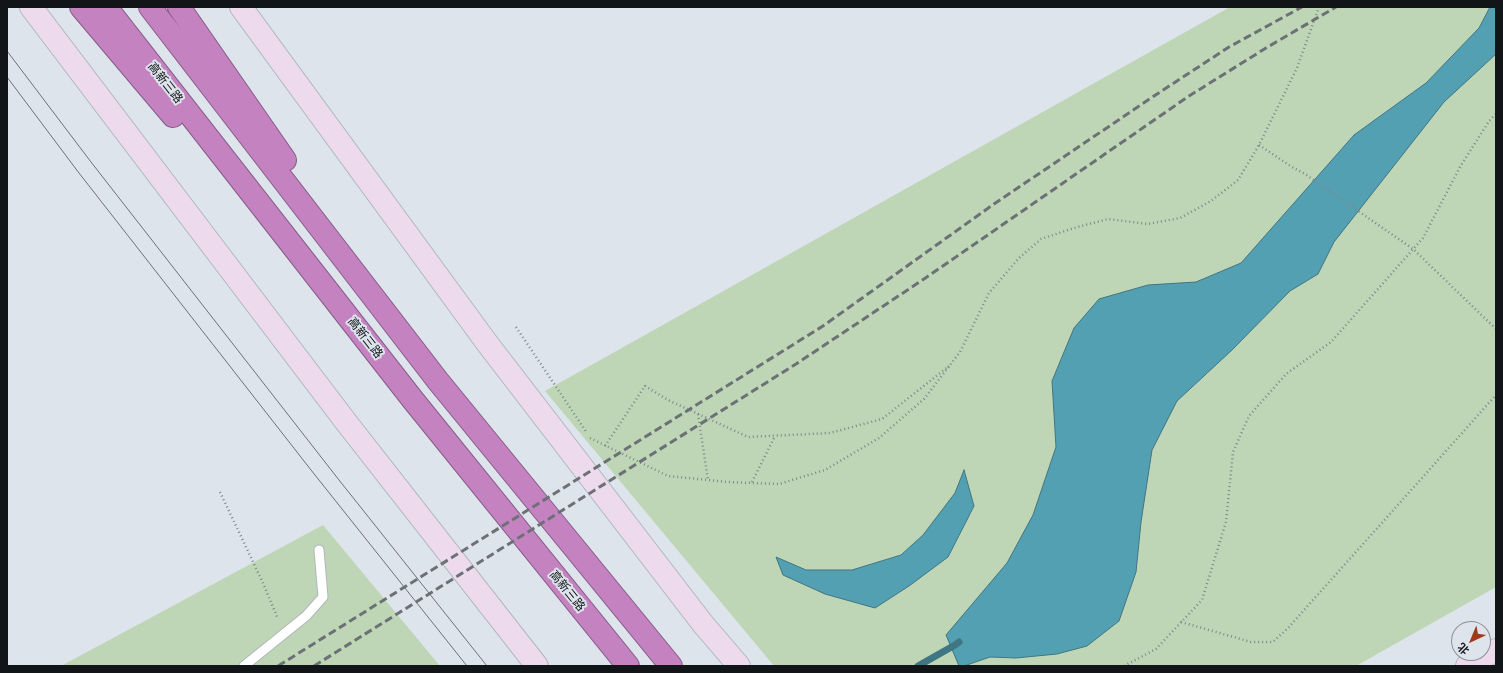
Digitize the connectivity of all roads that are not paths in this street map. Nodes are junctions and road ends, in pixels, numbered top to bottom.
1 (31, 7) edge
2 (81, 7) edge
3 (106, 7) edge
4 (150, 7) edge
5 (179, 7) edge
6 (241, 7) edge
7 (438, 381) junction
8 (413, 400) junction
9 (318, 550) dead end
10 (1496, 650) edge
11 (244, 666) edge
12 (537, 666) edge
13 (628, 666) edge
14 (671, 666) edge
15 (739, 666) edge
16 (1467, 666) edge

1 - 12 main road
2 - 8 highway
3 - 8 highway, 高新三路
4 - 7 highway
5 - 7 highway
6 - 15 main road
7 - 14 highway
8 - 13 highway, 高新三路
9 - 11 lane
10 - 16 main road

